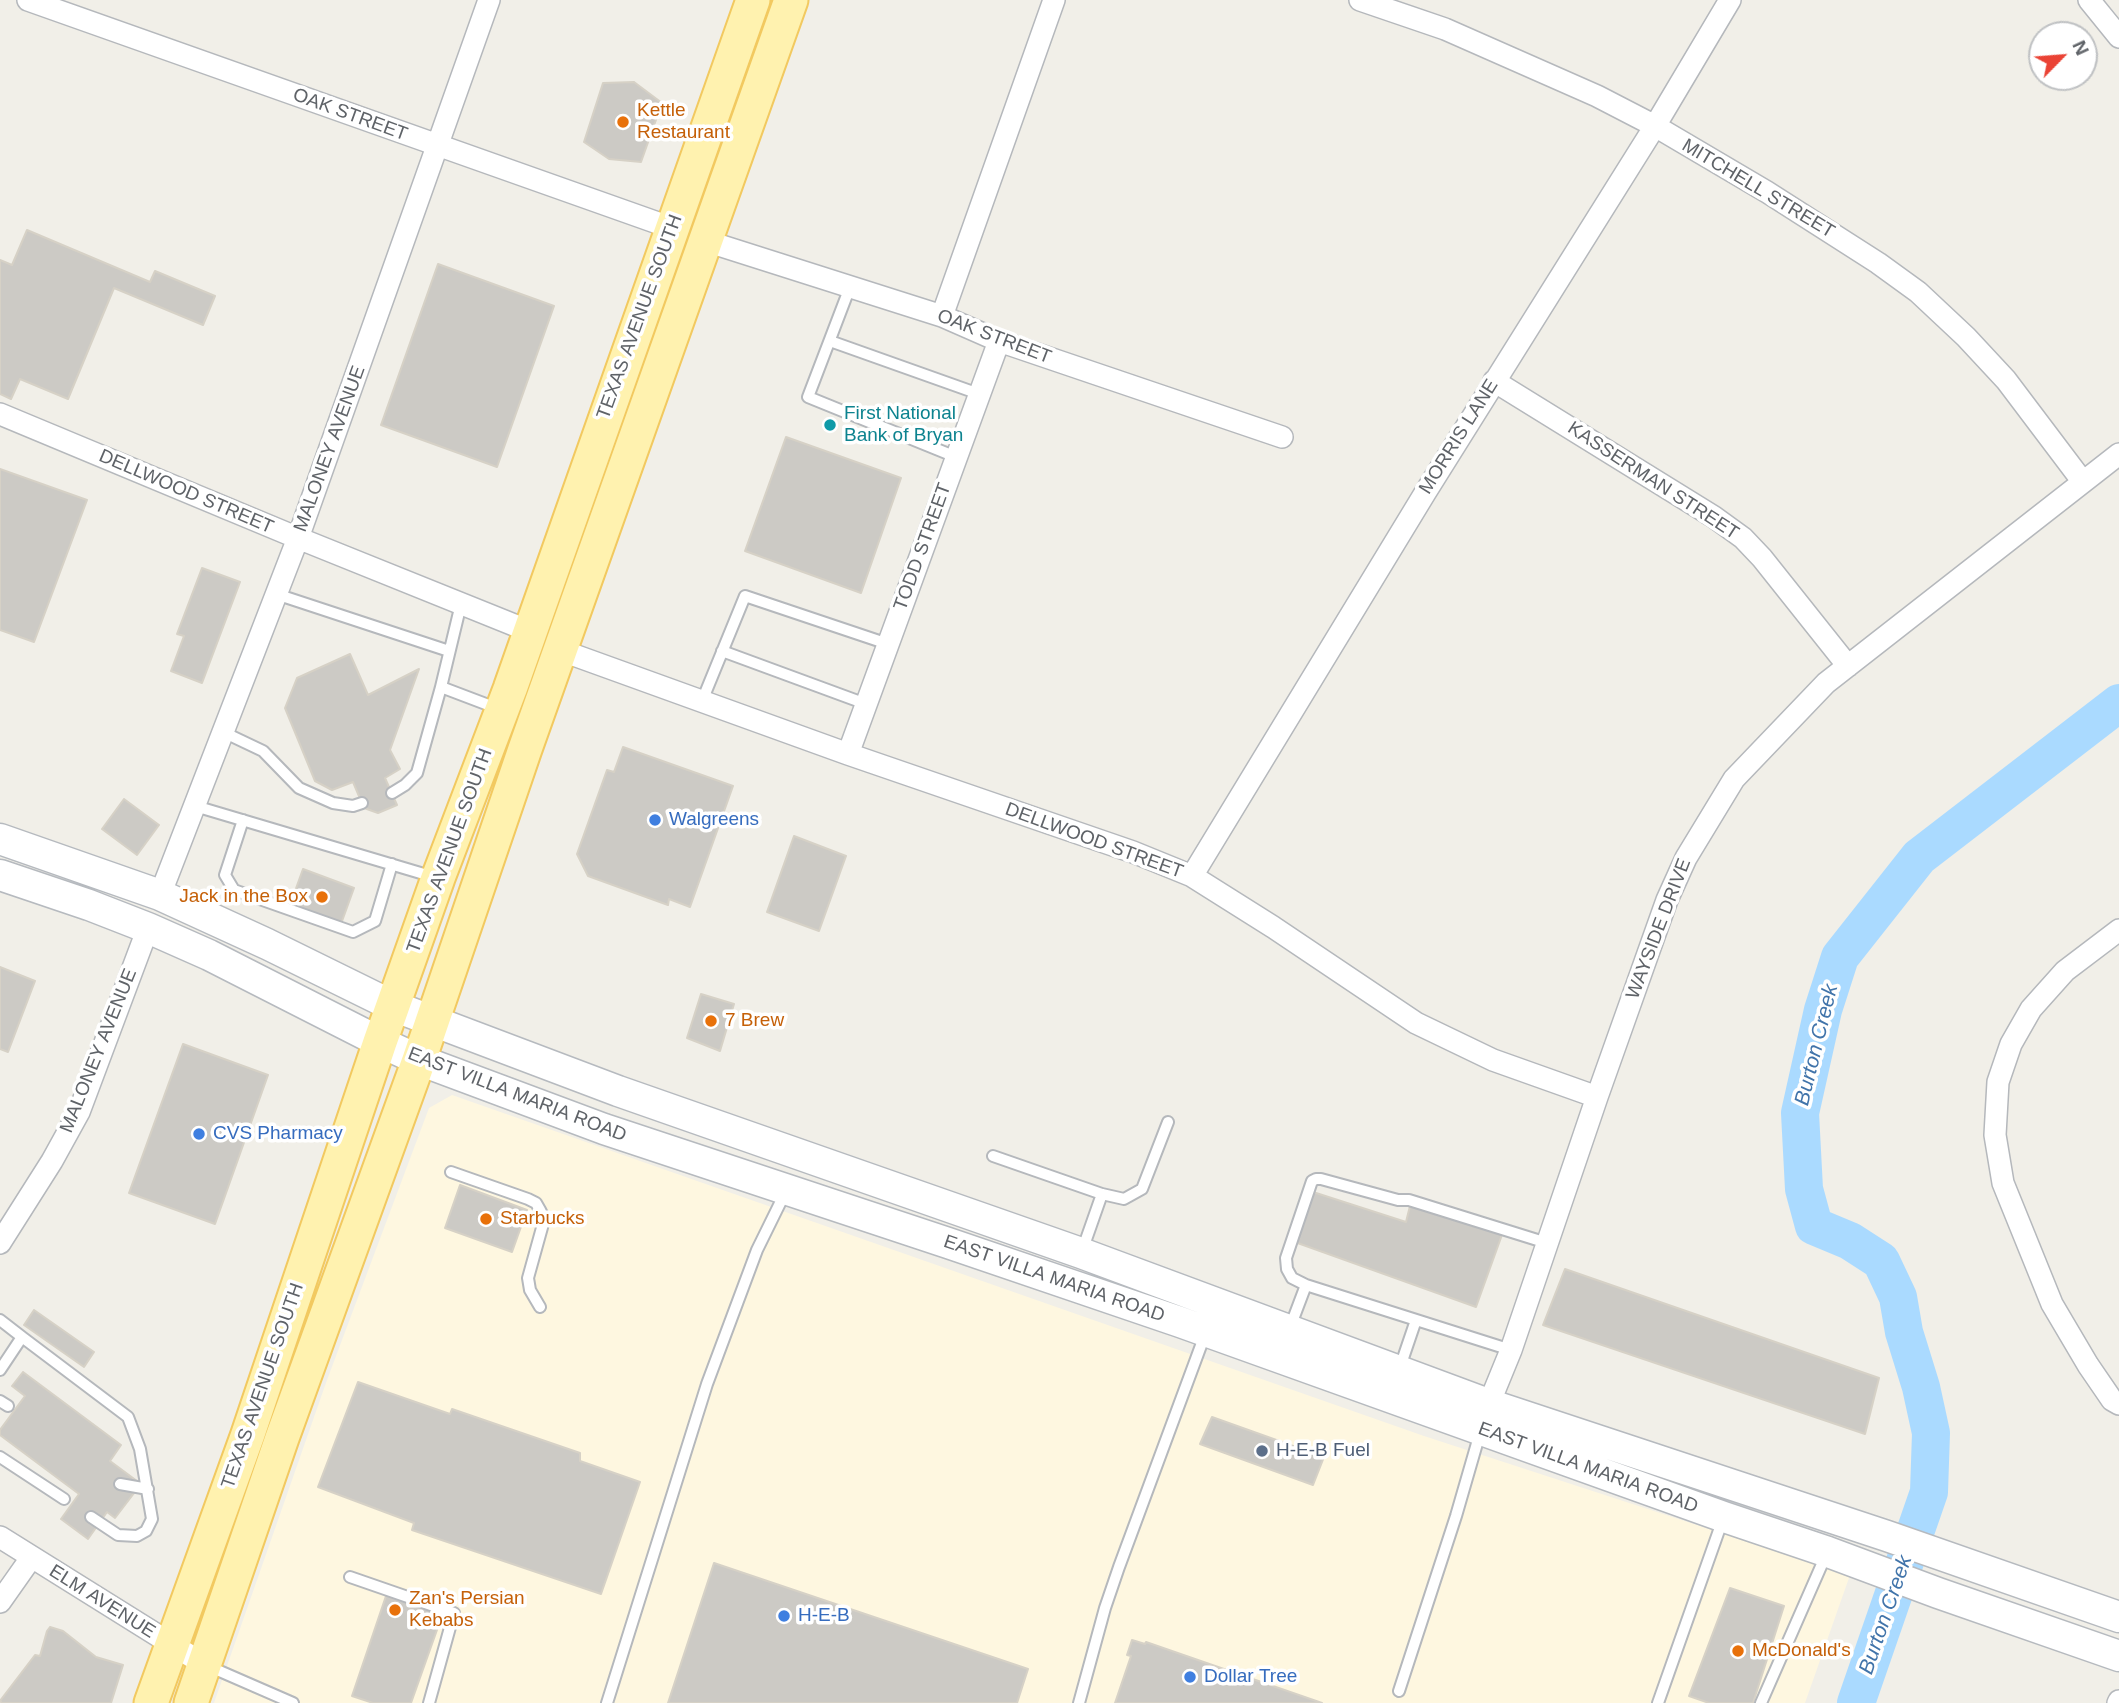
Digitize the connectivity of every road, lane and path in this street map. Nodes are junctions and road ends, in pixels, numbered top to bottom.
1 (28, 0) edge
2 (489, 0) edge
3 (753, 0) edge
4 (791, 0) edge
5 (1054, 0) edge
6 (1360, 0) edge
7 (1730, 0) edge
8 (2089, 0) edge
9 (2119, 37) edge
10 (1655, 126) junction
11 (438, 146) junction
12 (672, 228) junction
13 (706, 241) junction
14 (850, 287) junction
15 (942, 316) junction
16 (830, 341) junction
17 (999, 341) junction
18 (1494, 381) junction
19 (979, 394) junction
20 (0, 414) edge
21 (1282, 437) dead end
22 (2119, 454) edge
23 (957, 457) junction
24 (2083, 482) junction
25 (298, 538) junction
26 (276, 594) junction
27 (461, 604) junction
28 (529, 631) junction
29 (888, 644) junction
30 (561, 650) junction
31 (449, 651) junction
32 (722, 651) junction
33 (1847, 666) junction
34 (441, 687) junction
35 (702, 701) junction
36 (866, 704) junction
37 (502, 710) junction
38 (223, 732) junction
39 (848, 754) junction
40 (392, 793) dead end
41 (362, 803) dead end
42 (195, 806) junction
43 (243, 820) junction
44 (0, 839) edge
45 (392, 864) junction
46 (0, 876) edge
47 (1192, 876) junction
48 (438, 878) junction
49 (160, 895) junction
50 (148, 928) junction
51 (2119, 930) edge
52 (393, 1006) junction
53 (431, 1022) junction
54 (380, 1042) junction
55 (419, 1060) junction
56 (1597, 1097) junction
57 (1168, 1122) dead end
58 (993, 1156) dead end
59 (451, 1172) dead end
60 (787, 1190) junction
61 (1102, 1194) junction
62 (0, 1243) edge
63 (1547, 1243) junction
64 (1081, 1253) junction
65 (1306, 1285) junction
66 (540, 1307) dead end
67 (0, 1320) edge
68 (1416, 1320) junction
69 (1206, 1331) junction
70 (1289, 1331) junction
71 (22, 1337) junction
72 (1511, 1350) junction
73 (0, 1370) edge
74 (1398, 1371) junction
75 (2119, 1405) edge
76 (1484, 1417) junction
77 (0, 1457) edge
78 (120, 1484) dead end
79 (148, 1489) junction
80 (64, 1499) dead end
81 (91, 1517) dead end
82 (1724, 1517) junction
83 (0, 1537) edge
84 (1828, 1552) junction
85 (31, 1558) junction
86 (349, 1577) dead end
87 (0, 1602) edge
88 (2119, 1617) edge
89 (171, 1644) junction
90 (2119, 1656) edge
91 (205, 1665) junction
92 (1399, 1691) dead end
93 (151, 1703) edge
94 (191, 1703) edge
95 (293, 1703) edge
96 (429, 1703) edge
97 (607, 1703) edge
98 (1079, 1703) edge
99 (1658, 1703) edge
100 (1761, 1703) edge

1 - 11 street, OAK STREET
2 - 11 street, MALONEY AVENUE
3 - 12 main road, TEXAS AVENUE SOUTH
4 - 13 main road, TEXAS AVENUE SOUTH
5 - 15 street
6 - 10 street, MITCHELL STREET
7 - 10 street, MORRIS LANE
8 - 9 street
10 - 18 street, MORRIS LANE
10 - 24 street, MITCHELL STREET
11 - 12 street, OAK STREET
11 - 25 street, MALONEY AVENUE
12 - 28 main road, TEXAS AVENUE SOUTH
13 - 14 street, OAK STREET
13 - 30 main road, TEXAS AVENUE SOUTH
14 - 15 street, OAK STREET
14 - 16 lane
15 - 17 street, OAK STREET
16 - 19 lane
16 - 23 lane
17 - 19 street, TODD STREET
17 - 21 street, OAK STREET
18 - 33 street, KASSERMAN STREET
18 - 47 street, MORRIS LANE
19 - 23 street, TODD STREET
20 - 25 street, DELLWOOD STREET
22 - 24 street, WAYSIDE DRIVE
23 - 29 street, TODD STREET
24 - 33 street, WAYSIDE DRIVE
25 - 26 street, MALONEY AVENUE
25 - 27 street, DELLWOOD STREET
26 - 31 lane
26 - 38 street, MALONEY AVENUE
27 - 28 street, DELLWOOD STREET
27 - 31 lane
28 - 37 main road, TEXAS AVENUE SOUTH
29 - 32 lane
29 - 36 street, TODD STREET
30 - 35 street, DELLWOOD STREET
30 - 53 main road, TEXAS AVENUE SOUTH
31 - 34 lane
32 - 35 lane
32 - 36 lane
33 - 56 street, WAYSIDE DRIVE
34 - 37 lane
34 - 40 lane
35 - 39 street, DELLWOOD STREET
36 - 39 street, TODD STREET
37 - 48 main road, TEXAS AVENUE SOUTH
38 - 41 lane
38 - 42 street, MALONEY AVENUE
39 - 47 street, DELLWOOD STREET
42 - 43 lane
42 - 49 street, MALONEY AVENUE
43 - 45 lane
43 - 45 lane
44 - 49 main road, EAST VILLA MARIA ROAD
45 - 48 lane
46 - 50 main road, EAST VILLA MARIA ROAD
47 - 56 street, DELLWOOD STREET
48 - 52 main road, TEXAS AVENUE SOUTH
49 - 52 main road, EAST VILLA MARIA ROAD
50 - 54 main road, EAST VILLA MARIA ROAD
50 - 62 street, MALONEY AVENUE
51 - 75 street
52 - 53 main road, EAST VILLA MARIA ROAD
52 - 54 main road, TEXAS AVENUE SOUTH
53 - 55 main road, TEXAS AVENUE SOUTH
53 - 64 main road, EAST VILLA MARIA ROAD
54 - 55 main road, EAST VILLA MARIA ROAD
54 - 89 main road, TEXAS AVENUE SOUTH
55 - 60 main road, EAST VILLA MARIA ROAD
55 - 91 main road, TEXAS AVENUE SOUTH
56 - 63 street, WAYSIDE DRIVE
57 - 61 lane
58 - 61 lane
59 - 66 lane
60 - 69 main road, EAST VILLA MARIA ROAD
60 - 97 lane
61 - 64 lane
63 - 65 lane
63 - 72 street, WAYSIDE DRIVE
64 - 70 main road, EAST VILLA MARIA ROAD
65 - 68 lane
65 - 70 lane
67 - 71 lane
68 - 72 lane
68 - 74 lane
69 - 76 main road, EAST VILLA MARIA ROAD
69 - 98 lane
70 - 74 main road, EAST VILLA MARIA ROAD
71 - 73 lane
71 - 79 lane
72 - 76 street, WAYSIDE DRIVE
74 - 76 main road, EAST VILLA MARIA ROAD
76 - 82 main road, EAST VILLA MARIA ROAD
76 - 88 main road, EAST VILLA MARIA ROAD
76 - 92 lane
77 - 80 lane
78 - 79 lane
79 - 81 lane
82 - 84 main road, EAST VILLA MARIA ROAD
82 - 99 lane
83 - 85 street, ELM AVENUE
84 - 90 main road, EAST VILLA MARIA ROAD
84 - 100 lane
85 - 87 street
85 - 89 street, ELM AVENUE
86 - 96 lane
89 - 91 street, ELM AVENUE
89 - 93 main road, TEXAS AVENUE SOUTH
91 - 94 main road, TEXAS AVENUE SOUTH
91 - 95 lane

